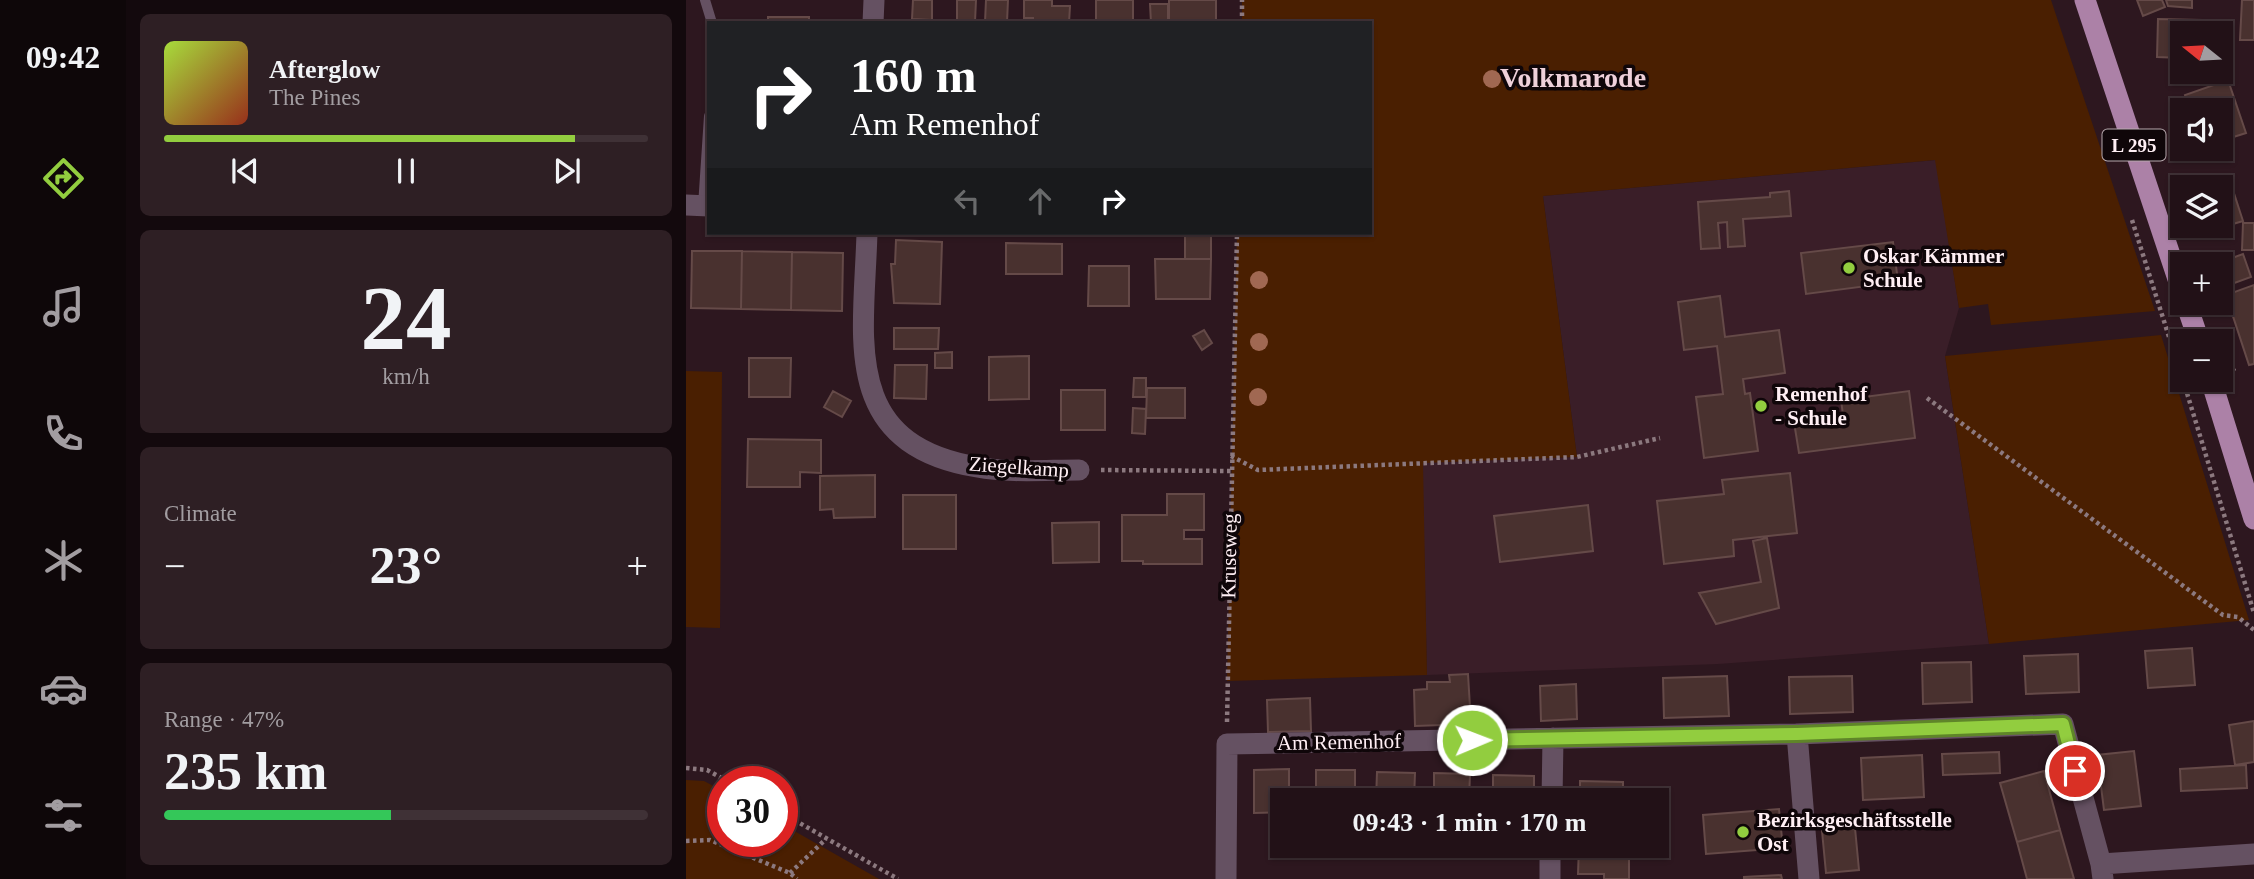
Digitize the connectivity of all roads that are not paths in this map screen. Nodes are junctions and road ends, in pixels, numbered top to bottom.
1 (705, 0) edge
2 (874, 0) edge
3 (2085, 0) edge
4 (711, 21) edge
5 (873, 21) edge
6 (707, 134) edge
7 (699, 206) edge
8 (867, 235) edge
9 (2170, 255) edge
10 (2216, 392) edge
11 (2246, 465) edge
12 (1079, 470) road end
13 (2254, 519) edge
14 (1797, 734) junction
15 (1553, 738) junction
16 (1552, 788) edge
17 (2254, 853) edge
18 (1550, 858) edge
19 (2102, 871) edge
20 (1226, 879) edge
21 (1550, 879) edge
22 (1809, 879) edge

1 - 4 lane
2 - 5 street
3 - 9 main road, L 295
6 - 7 lane
8 - 12 street, Ziegelkamp
10 - 11 main road
11 - 13 main road
14 - 15 street, Am Remenhof
14 - 19 street, Am Remenhof
14 - 22 street
15 - 16 street
15 - 20 street, Am Remenhof
17 - 19 street
18 - 21 street

